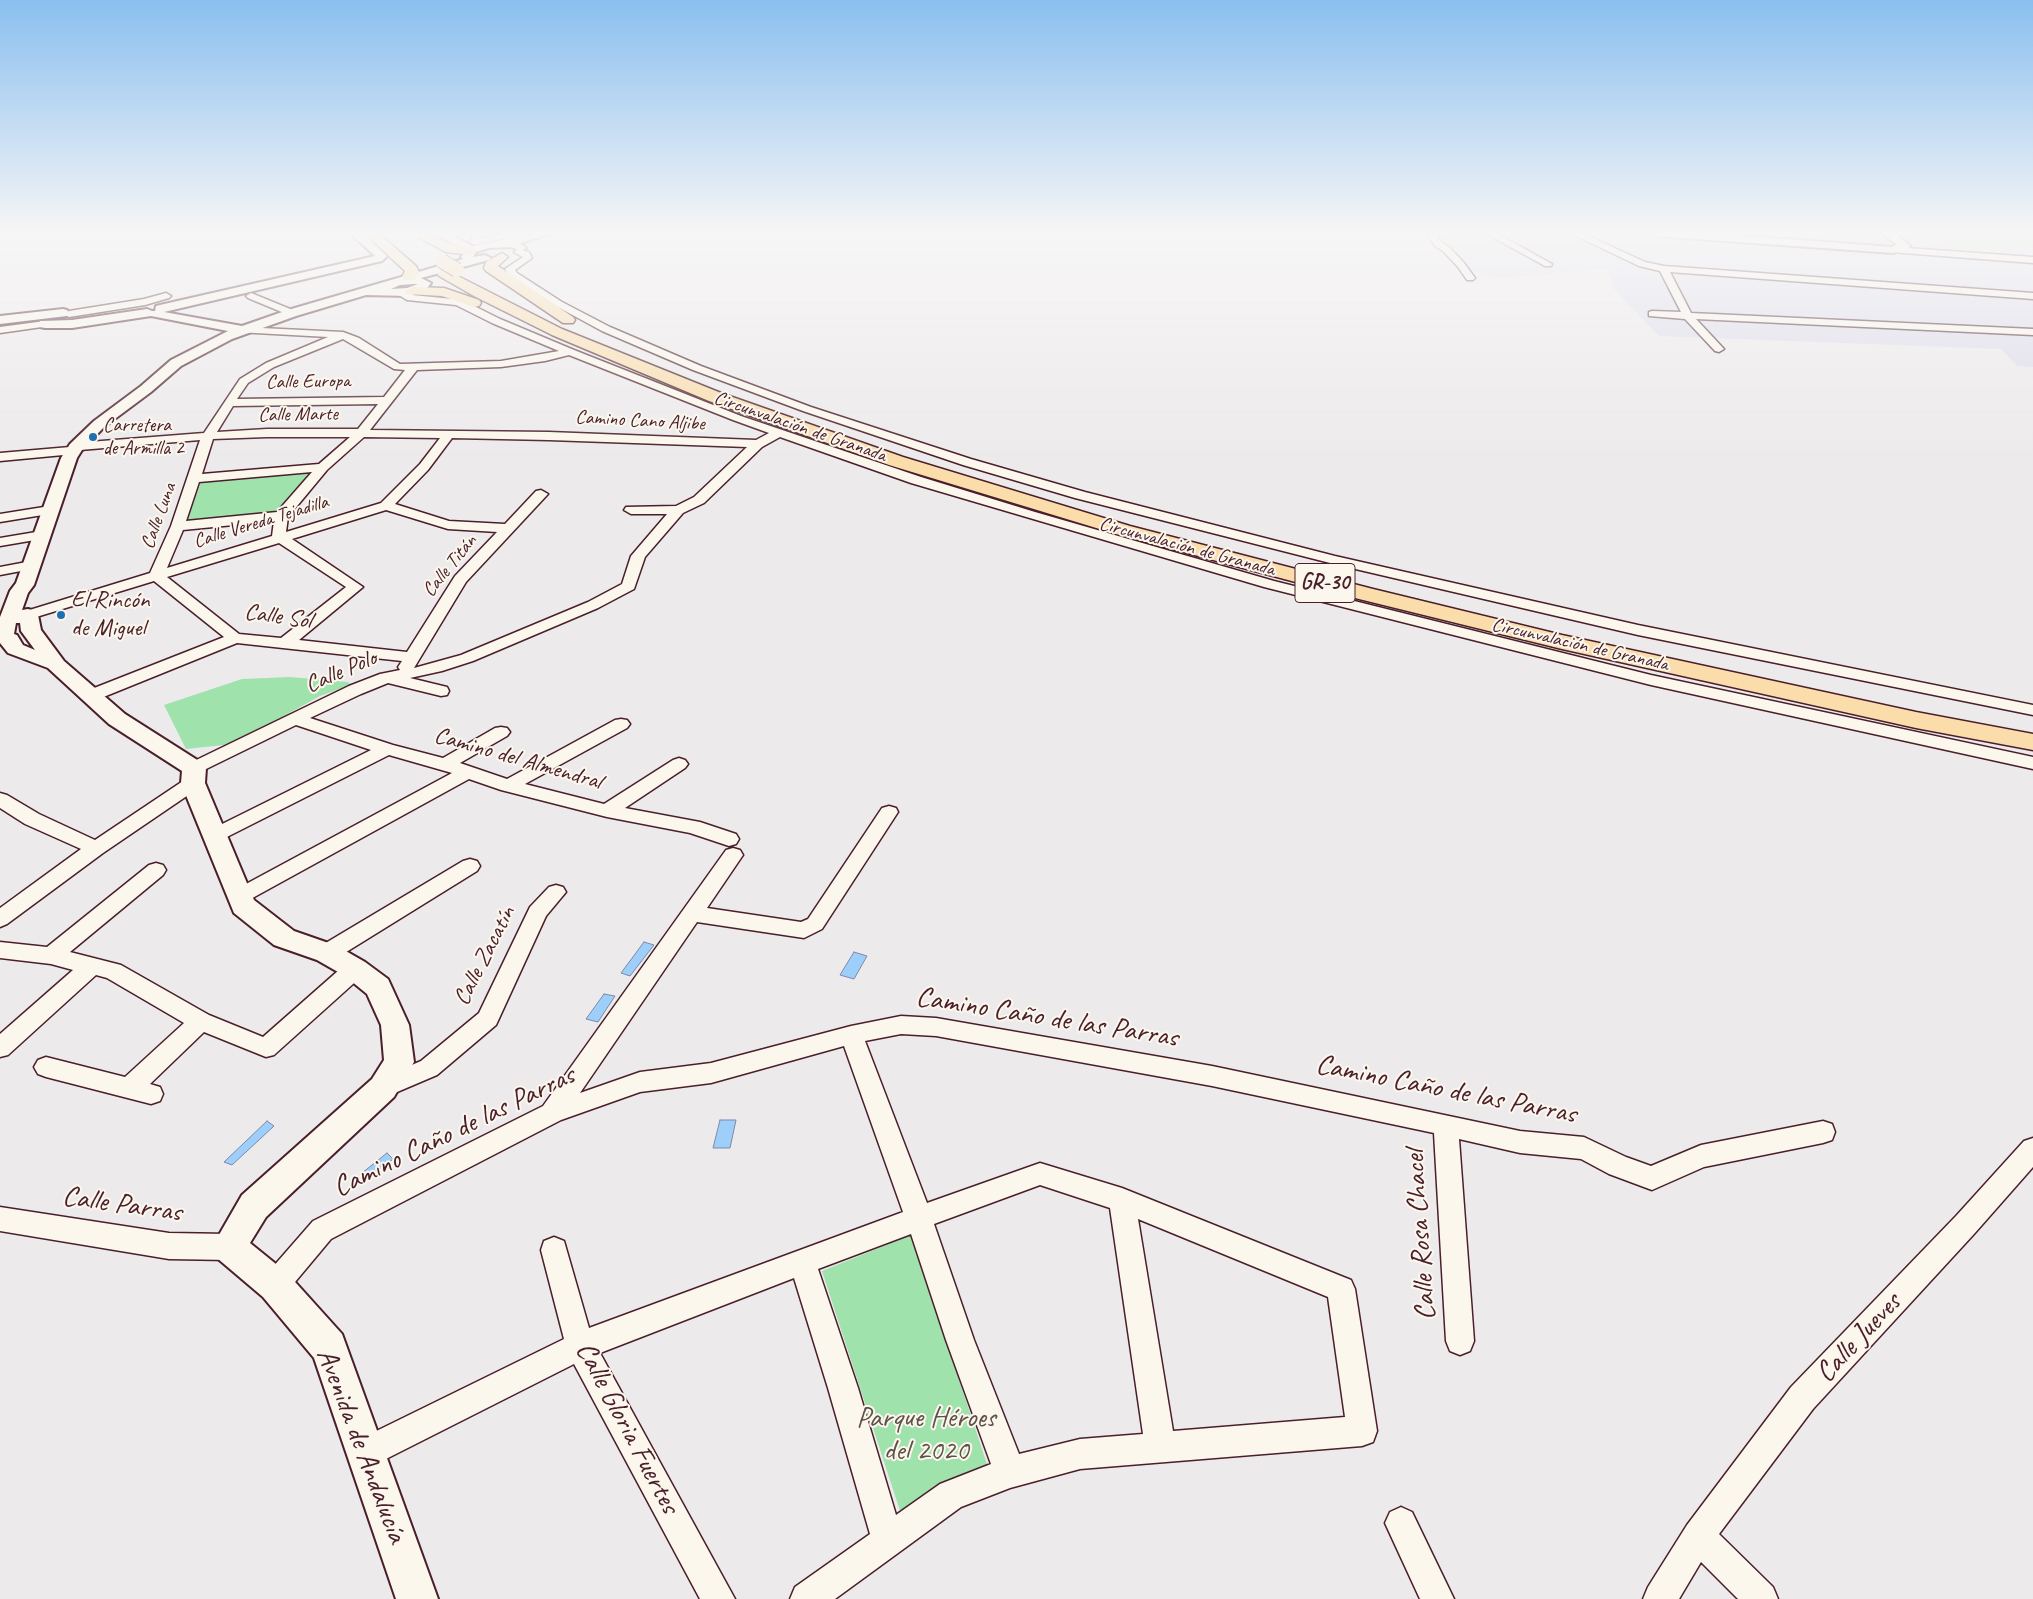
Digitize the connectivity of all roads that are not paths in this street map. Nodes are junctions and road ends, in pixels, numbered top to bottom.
1 (110, 308) edge
2 (174, 308) edge
3 (279, 308) edge
4 (310, 308) edge
5 (470, 308) edge
6 (484, 308) edge
7 (504, 308) edge
8 (524, 308) edge
9 (548, 308) edge
10 (566, 308) edge
11 (1683, 308) edge
12 (155, 312) junction
13 (292, 313) junction
14 (69, 314) junction
15 (1652, 314) dead end
16 (1687, 315) junction
17 (0, 320) edge
18 (45, 324) junction
19 (0, 330) edge
20 (241, 330) junction
21 (2033, 332) edge
22 (343, 335) junction
23 (591, 342) junction
24 (1719, 349) dead end
25 (570, 352) junction
26 (413, 368) junction
27 (388, 400) junction
28 (228, 402) junction
29 (361, 433) junction
30 (778, 433) junction
31 (449, 434) junction
32 (520, 435) joint
33 (208, 436) junction
34 (758, 444) junction
35 (75, 448) junction
36 (0, 457) edge
37 (323, 467) junction
38 (193, 479) junction
39 (542, 494) dead end
40 (386, 506) junction
41 (50, 510) junction
42 (632, 510) dead end
43 (678, 510) junction
44 (281, 516) junction
45 (0, 518) edge
46 (178, 526) junction
47 (509, 528) junction
48 (42, 535) junction
49 (279, 537) junction
50 (0, 542) edge
51 (32, 565) junction
52 (0, 571) edge
53 (156, 576) junction
54 (13, 628) edge
55 (235, 638) junction
56 (285, 643) junction
57 (412, 657) junction
58 (394, 676) junction
59 (441, 691) dead end
60 (90, 696) junction
61 (2033, 710) edge
62 (295, 719) junction
63 (620, 724) dead end
64 (2033, 727) edge
65 (501, 732) dead end
66 (2033, 742) edge
67 (387, 749) junction
68 (2033, 763) edge
69 (445, 764) junction
70 (679, 764) dead end
71 (468, 772) junction
72 (193, 776) junction
73 (508, 786) junction
74 (0, 800) edge
75 (607, 811) junction
76 (889, 812) dead end
77 (215, 836) junction
78 (96, 848) junction
79 (470, 866) dead end
80 (156, 870) dead end
81 (556, 892) dead end
82 (240, 896) junction
83 (693, 914) junction
84 (0, 919) edge
85 (0, 950) edge
86 (327, 954) junction
87 (51, 956) junction
88 (93, 965) junction
89 (355, 969) junction
90 (201, 1021) junction
91 (851, 1036) junction
92 (0, 1048) edge
93 (46, 1067) dead end
94 (383, 1088) junction
95 (552, 1113) junction
96 (1446, 1124) junction
97 (1823, 1132) dead end
98 (2033, 1149) edge
99 (1122, 1200) junction
100 (919, 1218) junction
101 (2, 1222) edge
102 (229, 1247) junction
103 (554, 1250) dead end
104 (802, 1262) junction
105 (275, 1286) junction
106 (1460, 1342) dead end
107 (580, 1346) junction
108 (1160, 1447) junction
109 (367, 1452) junction
110 (1010, 1472) junction
111 (1401, 1523) dead end
112 (1698, 1536) junction
113 (888, 1541) junction
114 (417, 1599) edge
115 (718, 1599) edge
116 (807, 1599) edge
117 (1437, 1599) edge
118 (1660, 1599) edge
119 (1761, 1599) edge

1 - 14 street
2 - 12 street
3 - 13 street
4 - 13 street
5 - 25 street
6 - 23 highway
7 - 23 highway, Circunvalación de Granada / GR-30
8 - 23 highway, Circunvalación de Granada / GR-30
9 - 23 highway
10 - 61 street
11 - 16 street
12 - 18 street
12 - 20 street
13 - 20 street
14 - 17 street
14 - 18 street
15 - 16 street
16 - 21 street
16 - 24 street
18 - 19 street
20 - 22 street
20 - 35 street
22 - 26 street
22 - 28 street, Calle Luna
23 - 64 highway, Circunvalación de Granada / GR-30
23 - 66 highway, Circunvalación de Granada / GR-30
25 - 26 street
25 - 30 street
26 - 27 street
27 - 28 street, Calle Europa
27 - 29 street
28 - 33 street, Calle Luna
29 - 31 street, Calle Marte
29 - 33 street, Calle Marte
29 - 37 street
30 - 34 street
30 - 68 street
31 - 32 street, Calle Marte
31 - 40 street
32 - 34 street, Camino Cano Aljibe
33 - 35 street, Calle Marte
33 - 38 street, Calle Luna
34 - 43 street
35 - 36 street, Calle Marte
35 - 41 street
37 - 38 street
37 - 44 street
38 - 46 street, Calle Luna
39 - 47 street, Calle Titán
40 - 47 street
40 - 49 street, Calle Vereda Tejadilla
41 - 45 street
41 - 48 street
42 - 43 street
43 - 58 street, Calle Polo
44 - 46 street
44 - 49 street
46 - 53 street, Calle Luna
47 - 57 street, Calle Titán
48 - 50 street
48 - 51 street
49 - 53 street, Calle Vereda Tejadilla
49 - 56 street
51 - 52 street
51 - 54 street
53 - 54 street, Calle Vereda Tejadilla
53 - 55 street, Calle Sol
54 - 60 street
55 - 56 street, Calle Sol
55 - 60 street
56 - 57 street, Calle Sol
57 - 58 street, Calle Titán
58 - 59 street
58 - 62 street, Calle Polo
60 - 72 street
62 - 67 street, Camino del Almendral
62 - 72 street, Calle Polo
63 - 73 street
65 - 69 street
67 - 69 street, Camino del Almendral
67 - 77 street
69 - 71 street, Camino del Almendral
70 - 75 street
71 - 73 street, Camino del Almendral
71 - 82 street
72 - 77 street
72 - 78 street, Calle Polo
73 - 75 street, Camino del Almendral
74 - 78 street
75 - 83 street, Camino del Almendral
76 - 83 street
77 - 82 street
78 - 84 street, Calle Polo
79 - 86 street
80 - 87 street
81 - 94 street, Calle Zacatín
82 - 86 street
83 - 95 street
85 - 87 street
86 - 89 street
87 - 88 street
88 - 90 street
88 - 92 street
89 - 90 street
89 - 94 street
90 - 93 street
91 - 95 street, Camino Caño de las Parras
91 - 96 street, Camino Caño de las Parras
91 - 100 street
94 - 102 street
95 - 105 street, Camino Caño de las Parras
96 - 97 street, Camino Caño de las Parras
96 - 106 street, Calle Rosa Chacel
98 - 112 street, Calle Jueves
99 - 100 street
99 - 108 street
99 - 108 street
100 - 104 street
100 - 110 street
101 - 102 street, Calle Parras
102 - 105 street, Avenida de Andalucía
103 - 107 street, Calle Gloria Fuertes
104 - 107 street
104 - 113 street
105 - 109 street, Avenida de Andalucía
107 - 109 street
107 - 115 street, Calle Gloria Fuertes
108 - 110 street
109 - 114 street, Avenida de Andalucía
110 - 113 street
111 - 117 street
112 - 118 street, Calle Jueves
112 - 119 street
113 - 116 street

